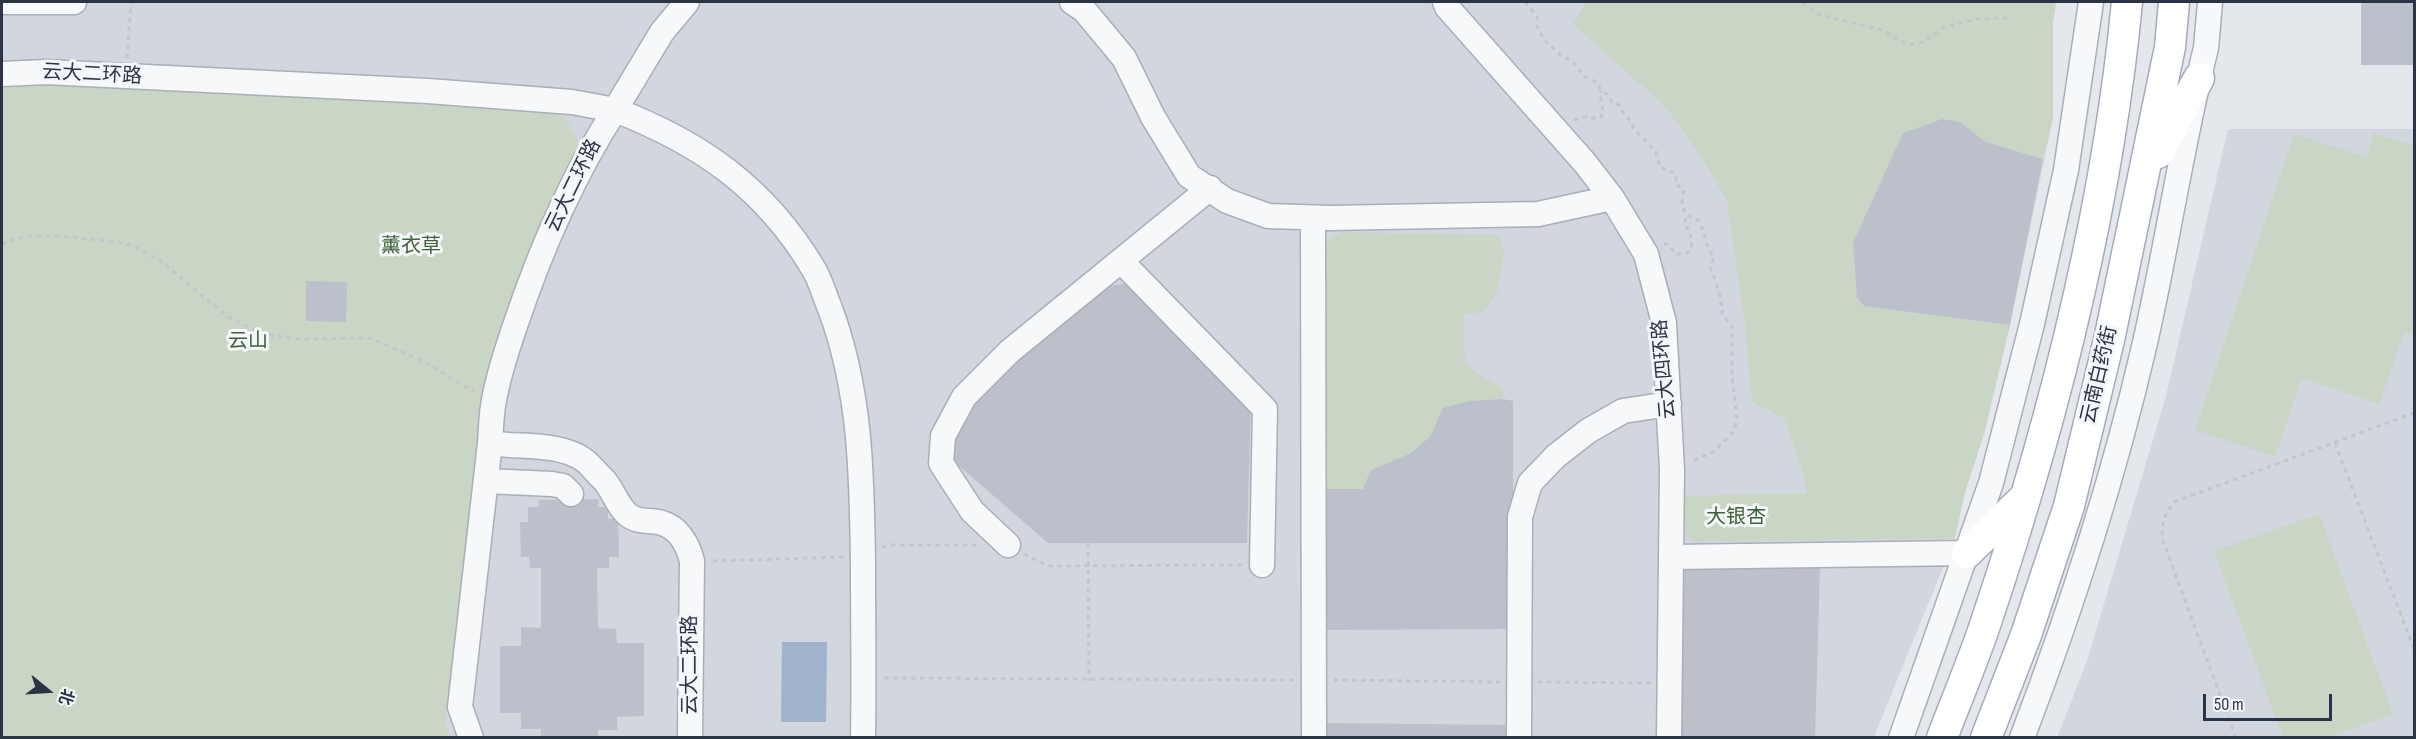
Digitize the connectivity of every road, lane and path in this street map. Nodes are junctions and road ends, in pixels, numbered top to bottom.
1 (2, 2) edge
2 (74, 2) edge
3 (130, 2) edge
4 (687, 2) edge
5 (1072, 2) edge
6 (1445, 2) edge
7 (1525, 2) edge
8 (1803, 2) edge
9 (2091, 2) edge
10 (2127, 2) edge
11 (2174, 2) edge
12 (2210, 2) edge
13 (2011, 18) dead end
14 (126, 56) dead end
15 (2, 74) edge
16 (2199, 78) junction
17 (1602, 91) junction
18 (615, 110) junction
19 (1557, 131) junction
20 (2142, 182) junction
21 (1210, 188) junction
22 (1612, 198) junction
23 (1687, 216) junction
24 (1313, 218) junction
25 (2, 244) edge
26 (1646, 254) junction
27 (1122, 261) junction
28 (1669, 404) junction
29 (493, 405) junction
30 (2415, 413) edge
31 (490, 443) junction
32 (2335, 443) junction
33 (1672, 470) junction
34 (486, 482) junction
35 (571, 494) dead end
36 (2027, 494) junction
37 (1088, 543) dead end
38 (891, 545) dead end
39 (956, 545) dead end
40 (1008, 545) dead end
41 (1967, 553) junction
42 (1671, 557) junction
43 (838, 558) dead end
44 (692, 561) junction
45 (1262, 565) joint
46 (1049, 566) dead end
47 (1088, 566) junction
48 (2415, 649) edge
49 (864, 678) junction
50 (1313, 680) junction
51 (1089, 681) junction
52 (1520, 682) junction
53 (1668, 683) junction
54 (471, 738) edge
55 (690, 738) edge
56 (863, 738) edge
57 (1314, 738) edge
58 (1519, 738) edge
59 (1669, 738) edge
60 (1900, 738) edge
61 (1942, 738) edge
62 (1986, 738) edge
63 (2022, 738) edge
64 (2236, 738) edge

1 - 2 street
3 - 14 path
4 - 18 street
5 - 21 street
6 - 19 street, 云大四环路
7 - 17 path
8 - 13 path
9 - 41 street
10 - 36 main road, 云南白药街
11 - 20 main road, 云南白药街
12 - 16 street
15 - 18 street, 云大二环路
16 - 20 main road
16 - 63 street
17 - 19 path
17 - 23 path
18 - 29 street, 云大二环路
18 - 49 street
19 - 22 street, 云大四环路
20 - 62 main road, 云南白药街
21 - 24 street
21 - 27 street
22 - 24 street
22 - 26 street, 云大四环路
23 - 26 path
23 - 33 path
24 - 50 street
25 - 29 path
26 - 28 street, 云大四环路
27 - 40 street
27 - 45 street
28 - 33 street, 云大四环路
28 - 52 street
29 - 31 street, 云大二环路
30 - 32 path
31 - 34 street
31 - 44 street, 云大二环路
32 - 48 path
32 - 64 path
33 - 42 street, 云大四环路
34 - 35 street
34 - 54 street
36 - 41 main road
36 - 61 main road, 云南白药街
37 - 47 path
38 - 39 path
41 - 42 street
41 - 60 street
42 - 53 street, 云大四环路
43 - 44 path
44 - 55 street, 云大二环路
45 - 47 path
46 - 47 path
47 - 51 path
49 - 51 path
49 - 56 street
50 - 51 path
50 - 52 path
50 - 57 street
52 - 53 path
52 - 58 street
53 - 59 street, 云大四环路

